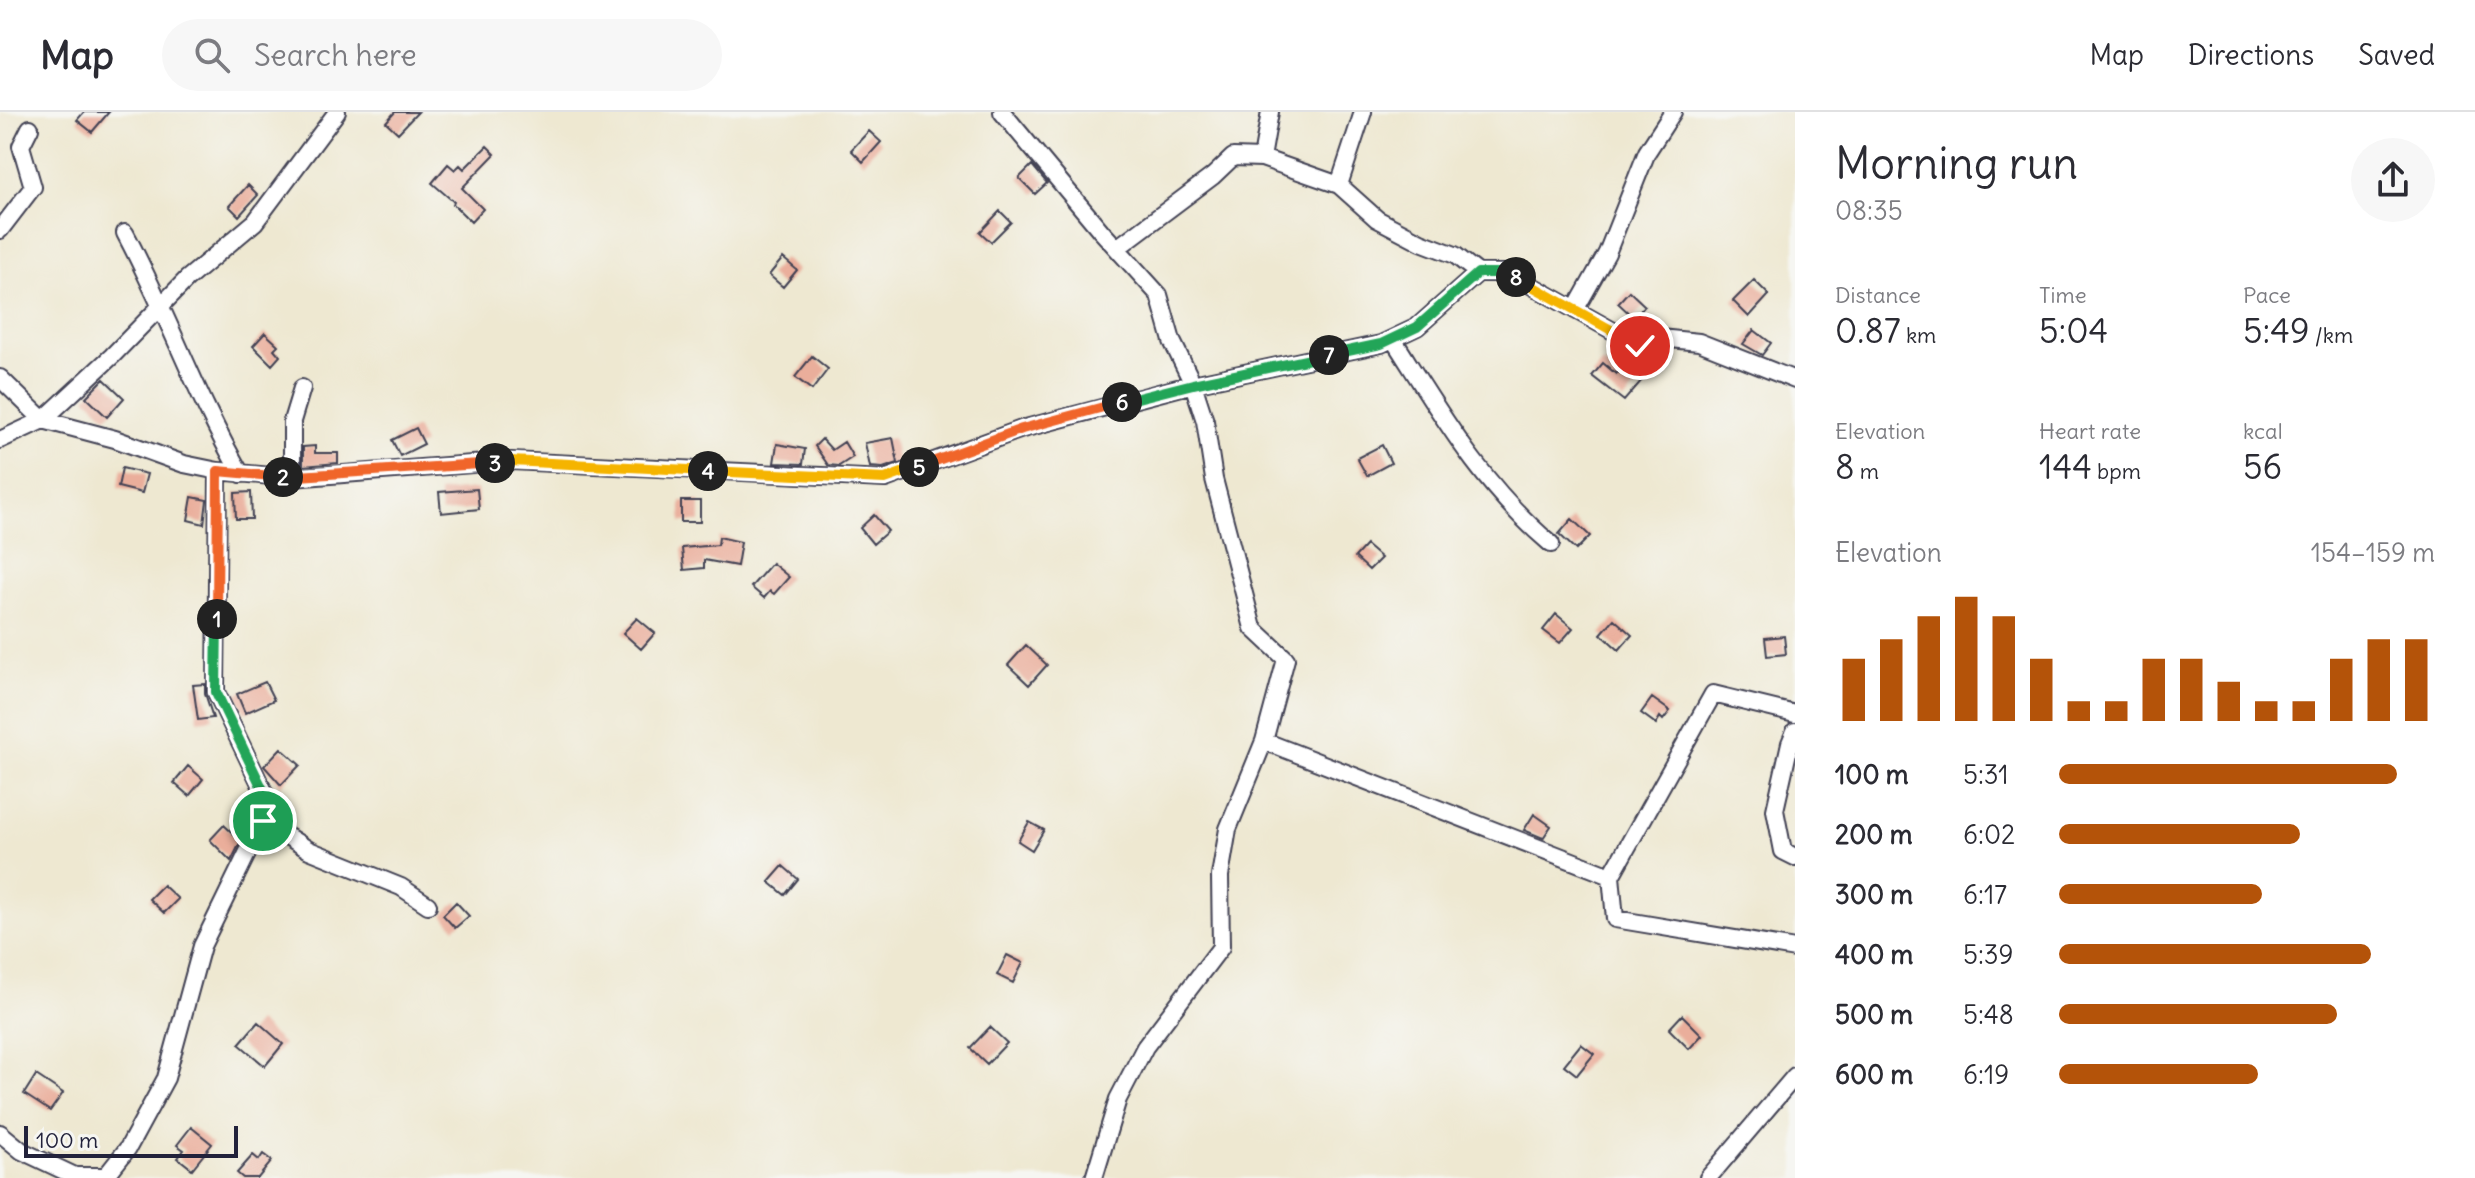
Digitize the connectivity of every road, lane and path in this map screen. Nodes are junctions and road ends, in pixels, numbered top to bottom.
1 (337, 112) edge
2 (1002, 112) edge
3 (1270, 112) edge
4 (1363, 112) edge
5 (1673, 112) edge
6 (30, 128) dead end
7 (1262, 158) junction
8 (1339, 185) junction
9 (0, 230) edge
10 (125, 233) dead end
11 (1117, 248) junction
12 (1478, 273) junction
13 (160, 307) junction
14 (1575, 310) junction
15 (1393, 339) junction
16 (0, 378) edge
17 (1795, 380) edge
18 (1193, 384) junction
19 (302, 388) dead end
20 (43, 420) junction
21 (0, 440) edge
22 (218, 471) junction
23 (241, 474) junction
24 (292, 478) junction
25 (1551, 544) dead end
26 (1795, 714) edge
27 (1795, 731) edge
28 (1264, 741) junction
29 (263, 821) junction
30 (1795, 857) edge
31 (1611, 876) junction
32 (428, 905) dead end
33 (1795, 949) edge
34 (1795, 1076) edge
35 (0, 1133) edge
36 (1094, 1178) edge
37 (1708, 1178) edge

1 - 13 street
2 - 11 street
3 - 7 street
4 - 8 street
5 - 14 street
6 - 9 street
7 - 8 street
7 - 11 street
8 - 12 street
10 - 13 street
11 - 18 street
12 - 14 street
12 - 15 street
13 - 20 street
13 - 23 street
14 - 17 street
15 - 18 street
15 - 25 street
16 - 20 street
18 - 24 street
18 - 28 street
19 - 24 street
20 - 21 street
20 - 22 street
22 - 23 street
22 - 29 street
23 - 24 street
26 - 31 street
27 - 30 street
28 - 31 street
28 - 36 street
29 - 32 street
29 - 35 street
31 - 33 street
34 - 37 street

